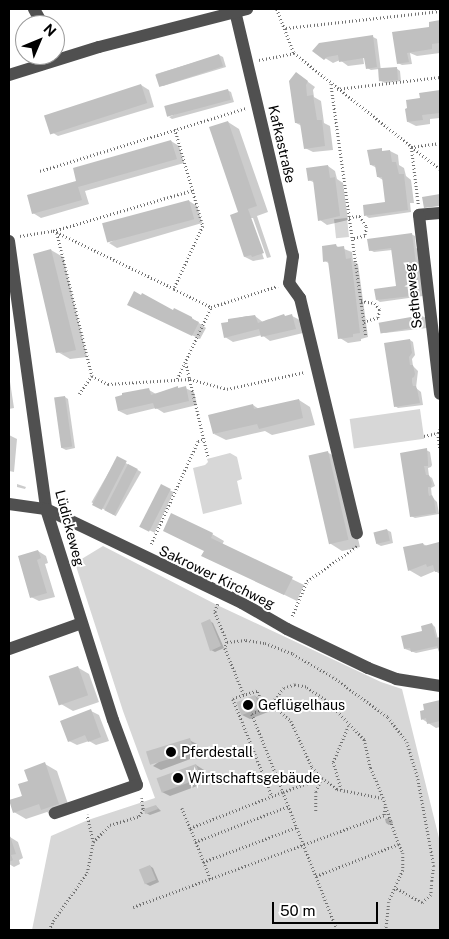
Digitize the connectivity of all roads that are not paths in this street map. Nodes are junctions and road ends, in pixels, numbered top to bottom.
1 (240, 10) edge
2 (65, 54) edge
3 (33, 65) edge
4 (9, 75) edge
5 (440, 213) edge
6 (13, 239) edge
7 (13, 308) edge
8 (440, 394) edge
9 (9, 504) edge
10 (46, 510) junction
11 (357, 533) road end
12 (82, 623) junction
13 (9, 649) edge
14 (440, 686) edge
15 (54, 813) dead end

1 - 2 street
1 - 11 street, Kafkastraße
3 - 4 street
5 - 8 street, Setheweg
6 - 7 street, Lüdickeweg
7 - 10 street, Lüdickeweg
9 - 10 street, Sakrower Kirchweg
10 - 12 street, Lüdickeweg
10 - 14 street, Sakrower Kirchweg
12 - 13 street
12 - 15 street, Lüdickeweg

